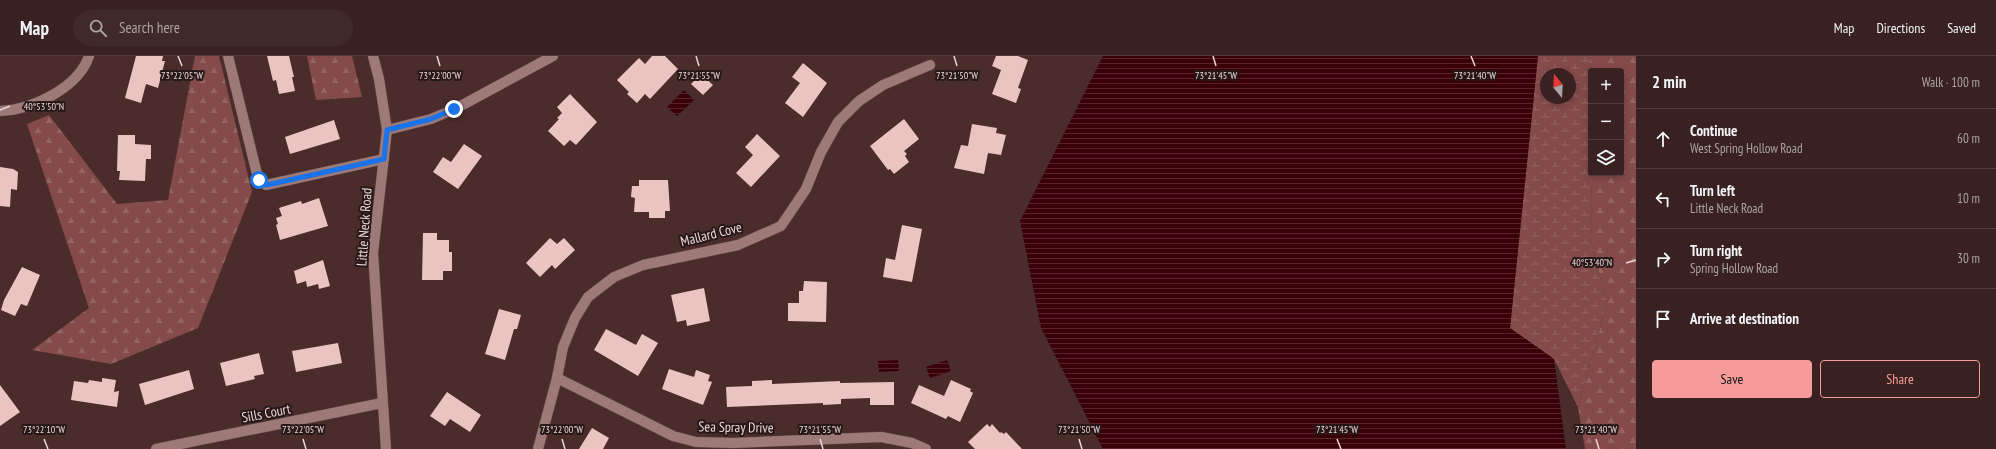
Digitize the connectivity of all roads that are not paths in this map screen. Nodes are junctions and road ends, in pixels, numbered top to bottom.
1 (89, 56) edge
2 (228, 56) edge
3 (373, 56) edge
4 (552, 56) edge
5 (930, 64) dead end
6 (0, 111) edge
7 (387, 130) junction
8 (384, 159) junction
9 (557, 378) junction
10 (382, 404) junction
11 (790, 445) edge
12 (156, 449) edge
13 (386, 449) edge
14 (538, 449) edge
15 (926, 449) edge

1 - 6 street
2 - 8 street
3 - 7 street, Little Neck Road
4 - 7 street
5 - 9 street, Mallard Cove
7 - 8 street, Little Neck Road
8 - 10 street, Little Neck Road
9 - 11 street, Sea Spray Drive
9 - 14 street, Mallard Cove
10 - 12 street, Sills Court
10 - 13 street, Little Neck Road
11 - 15 street, Sea Spray Drive

